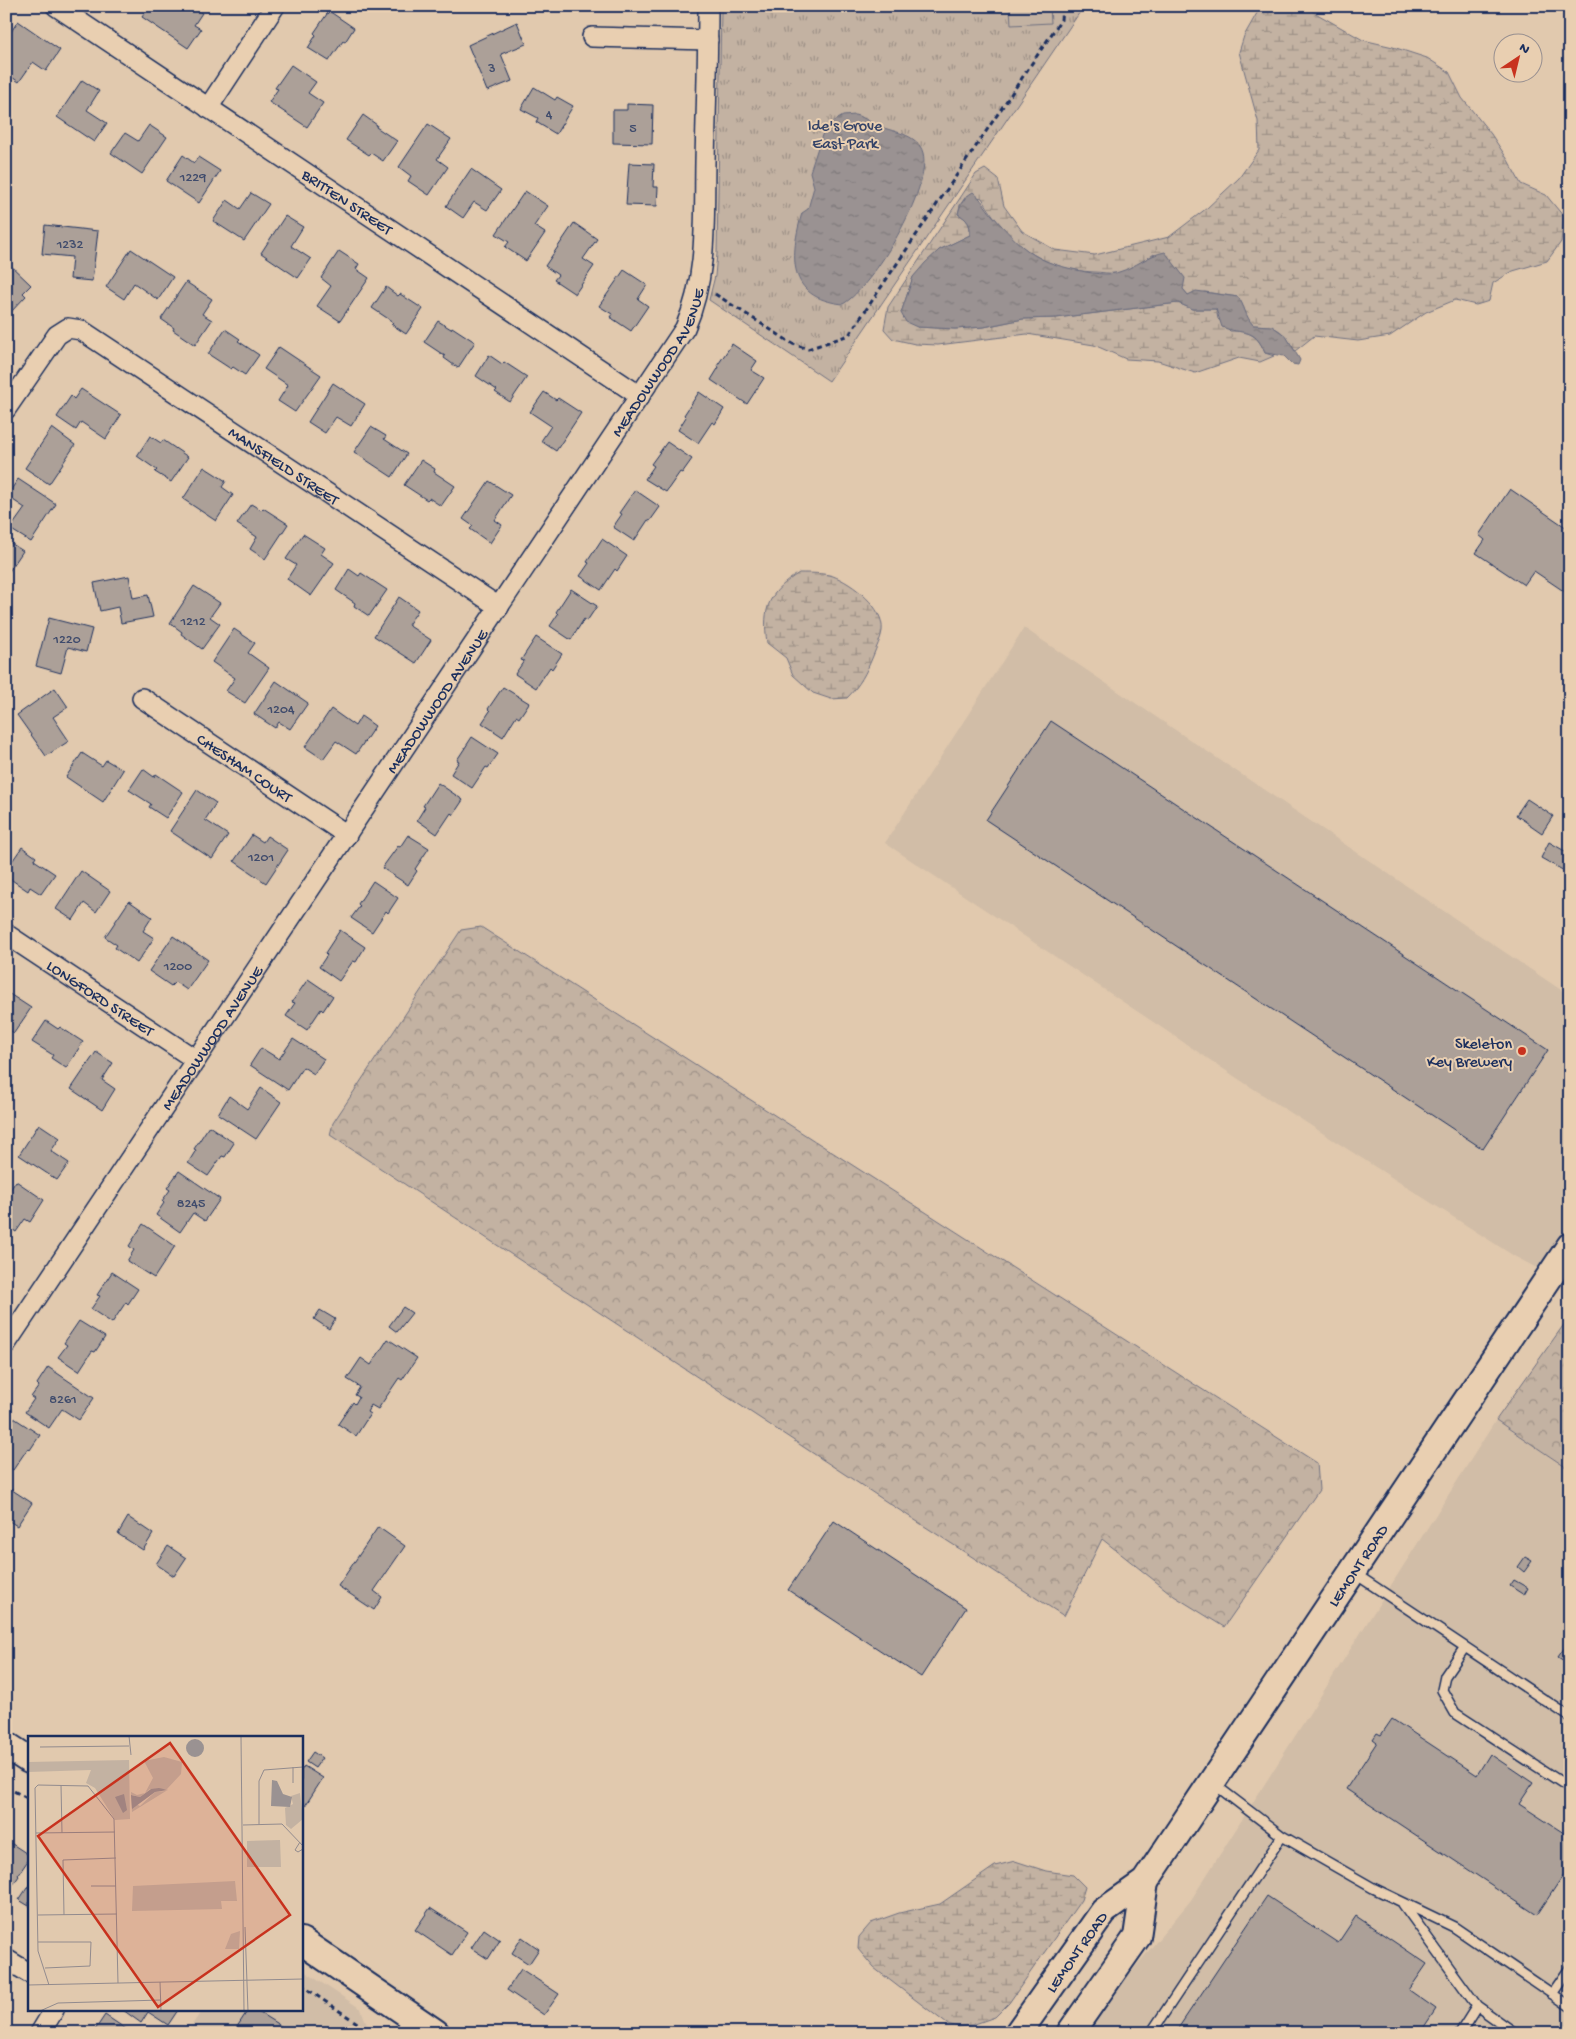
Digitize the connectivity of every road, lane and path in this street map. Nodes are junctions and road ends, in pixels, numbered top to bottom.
1 (56, 6) edge
2 (275, 6) edge
3 (708, 6) edge
4 (1062, 6) edge
5 (592, 37) dead end
6 (708, 40) junction
7 (208, 108) junction
8 (700, 284) junction
9 (640, 396) junction
10 (6, 409) edge
11 (499, 607) junction
12 (142, 698) dead end
13 (347, 835) junction
14 (6, 934) edge
15 (196, 1060) junction
16 (1570, 1246) edge
17 (6, 1344) edge
18 (1352, 1572) junction
19 (1465, 1647) junction
20 (1570, 1717) edge
21 (6, 1745) edge
22 (28, 1759) edge
23 (1212, 1782) junction
24 (6, 1787) edge
25 (1570, 1788) edge
26 (28, 1798) edge
27 (1282, 1836) junction
28 (1145, 1882) junction
29 (1402, 1902) junction
30 (302, 1942) edge
31 (6, 1959) edge
32 (1570, 1968) edge
33 (28, 1973) edge
34 (302, 1986) edge
35 (1552, 1994) junction
36 (1477, 2006) junction
37 (1570, 2006) edge
38 (53, 2012) edge
39 (405, 2024) edge
40 (40, 2033) edge
41 (372, 2033) edge
42 (436, 2033) edge
43 (1018, 2033) edge
44 (1070, 2033) edge
45 (1152, 2033) edge
46 (1460, 2033) edge
47 (1515, 2033) edge

1 - 7 street, BRITTEN STREET
2 - 7 street
3 - 6 street, MEADOWWOOD AVENUE
4 - 8 path
5 - 6 street
6 - 8 street, MEADOWWOOD AVENUE
7 - 9 street, BRITTEN STREET
8 - 9 street, MEADOWWOOD AVENUE
9 - 11 street, MEADOWWOOD AVENUE
10 - 11 street, MANSFIELD STREET
11 - 13 street, MEADOWWOOD AVENUE
12 - 13 street, CHESHAM COURT
13 - 15 street, MEADOWWOOD AVENUE
14 - 15 street, LONGFORD STREET
15 - 17 street, MEADOWWOOD AVENUE
16 - 18 main road, LEMONT ROAD
18 - 19 lane
18 - 23 main road, LEMONT ROAD
19 - 20 lane
19 - 25 lane
21 - 22 main road
23 - 27 lane
23 - 28 main road, LEMONT ROAD
24 - 26 path
27 - 29 lane
27 - 45 lane
28 - 43 main road, LEMONT ROAD
28 - 44 main road, LEMONT ROAD
29 - 35 lane
29 - 36 lane
30 - 39 main road
31 - 33 street
32 - 35 lane
34 - 41 path
35 - 37 lane
36 - 46 lane
36 - 47 lane
38 - 40 street
39 - 42 main road

